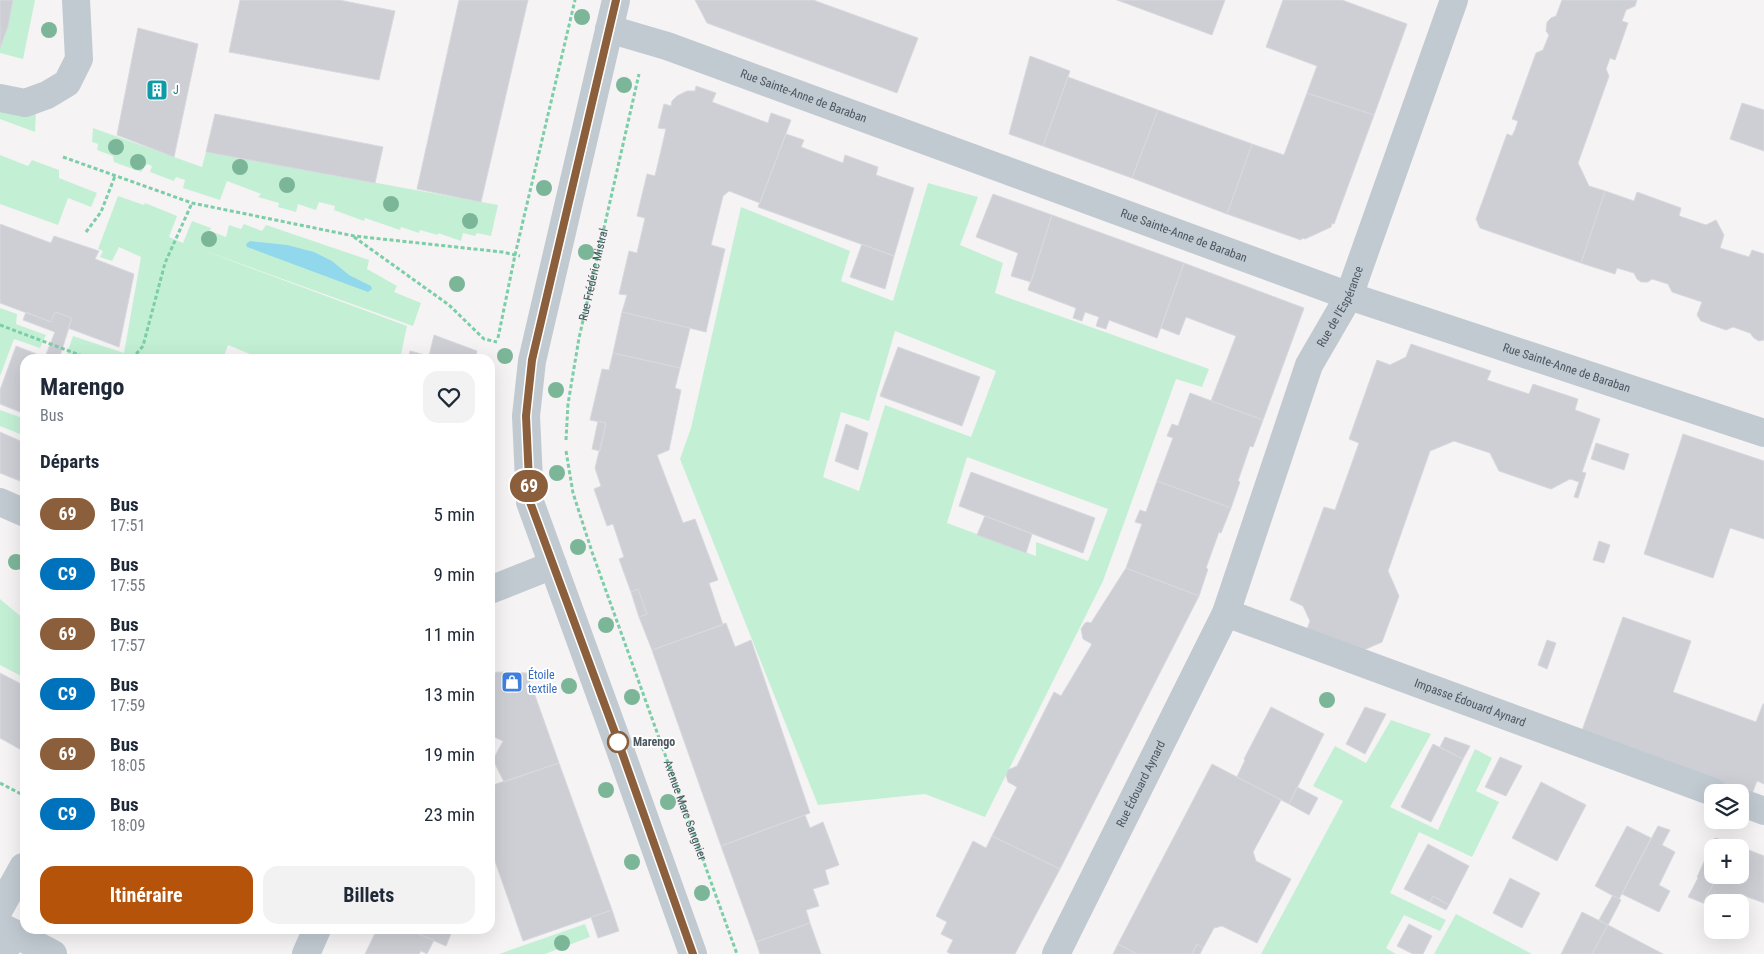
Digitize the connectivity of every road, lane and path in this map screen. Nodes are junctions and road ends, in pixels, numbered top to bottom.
1 (76, 0) edge
2 (575, 0) edge
3 (616, 0) edge
4 (1454, 0) edge
5 (609, 29) junction
6 (647, 40) junction
7 (0, 98) edge
8 (63, 157) dead end
9 (115, 176) junction
10 (192, 203) junction
11 (86, 232) dead end
12 (354, 236) junction
13 (515, 255) junction
14 (1349, 296) junction
15 (0, 325) edge
16 (497, 342) junction
17 (495, 351) dead end
18 (78, 354) edge
19 (136, 354) edge
20 (1764, 433) edge
21 (0, 502) edge
22 (20, 511) edge
23 (592, 552) joint
24 (552, 565) junction
25 (495, 588) edge
26 (1226, 613) junction
27 (0, 783) edge
28 (1704, 789) edge
29 (20, 793) edge
30 (1749, 805) edge
31 (1764, 811) edge
32 (20, 871) edge
33 (0, 908) edge
34 (315, 934) edge
35 (6, 938) edge
36 (53, 954) edge
37 (306, 954) edge
38 (693, 954) edge
39 (737, 954) edge
40 (1056, 954) edge

1 - 7 street
2 - 13 path
3 - 5 street
4 - 14 street, Rue de l'Espérance
5 - 6 street, Rue Sainte-Anne de Baraban
5 - 24 street
6 - 14 street, Rue Sainte-Anne de Baraban
6 - 23 path, Rue Frédéric Mistral
8 - 9 path
9 - 10 path
9 - 11 path
10 - 12 path
10 - 19 path
12 - 13 path
12 - 16 path
13 - 16 path
14 - 20 street, Rue Sainte-Anne de Baraban
14 - 26 street, Rue de l'Espérance
15 - 18 path
16 - 17 path
21 - 22 street
23 - 39 path, Avenue Marc Sangnier
24 - 25 street
24 - 38 street
26 - 28 street, Impasse Édouard Aynard
26 - 40 street, Rue Édouard Aynard
27 - 29 path
30 - 31 street
32 - 33 street
34 - 37 street
35 - 36 street

